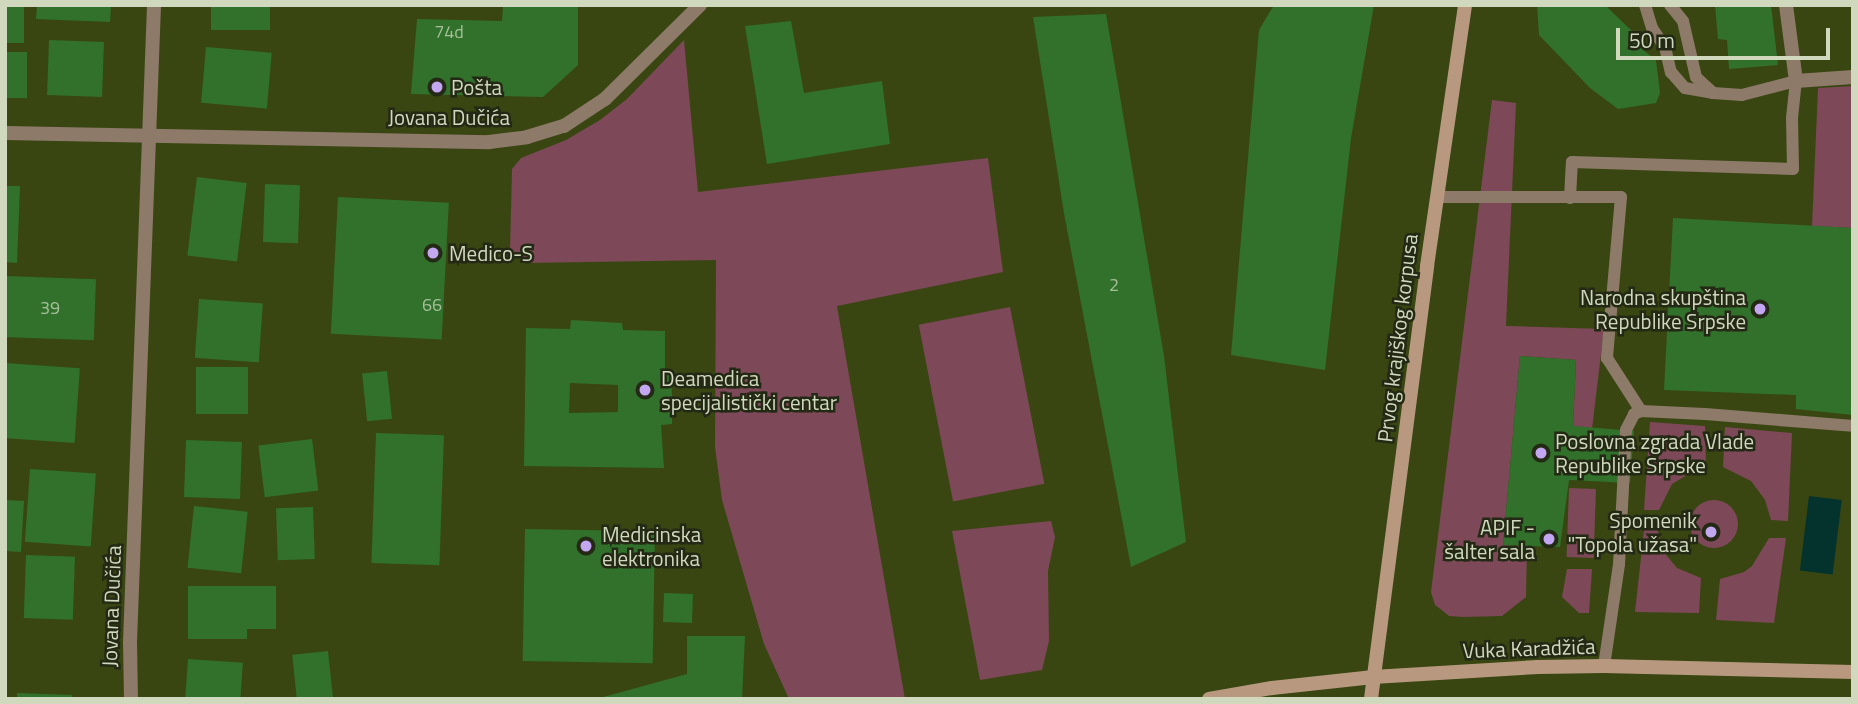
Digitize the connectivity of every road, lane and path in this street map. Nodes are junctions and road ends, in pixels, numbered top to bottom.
1 (154, 5) edge
2 (700, 5) edge
3 (1465, 5) edge
4 (1645, 5) edge
5 (1670, 5) edge
6 (1786, 5) edge
7 (1853, 77) edge
8 (1796, 81) junction
9 (1713, 93) junction
10 (5, 132) edge
11 (151, 136) junction
12 (1437, 197) junction
13 (1570, 198) junction
14 (1641, 411) junction
15 (1853, 426) edge
16 (1604, 666) junction
17 (1853, 672) edge
18 (1373, 677) junction
19 (131, 699) edge
20 (1209, 699) edge
21 (1371, 699) edge

1 - 11 street, Jovana Dučića
2 - 11 street, Jovana Dučića
3 - 12 main road, Prvog krajiškog korpusa
4 - 9 lane
5 - 9 lane
6 - 8 street
7 - 8 street
8 - 9 lane
8 - 13 lane
10 - 11 street
11 - 19 street, Jovana Dučića
12 - 13 lane
12 - 18 main road, Prvog krajiškog korpusa
13 - 14 lane
14 - 15 lane
14 - 16 lane
16 - 17 main road, Vuka Karadžića
16 - 18 main road, Vuka Karadžića
18 - 20 main road, Vuka Karadžića
18 - 21 main road, Prvog krajiškog korpusa

